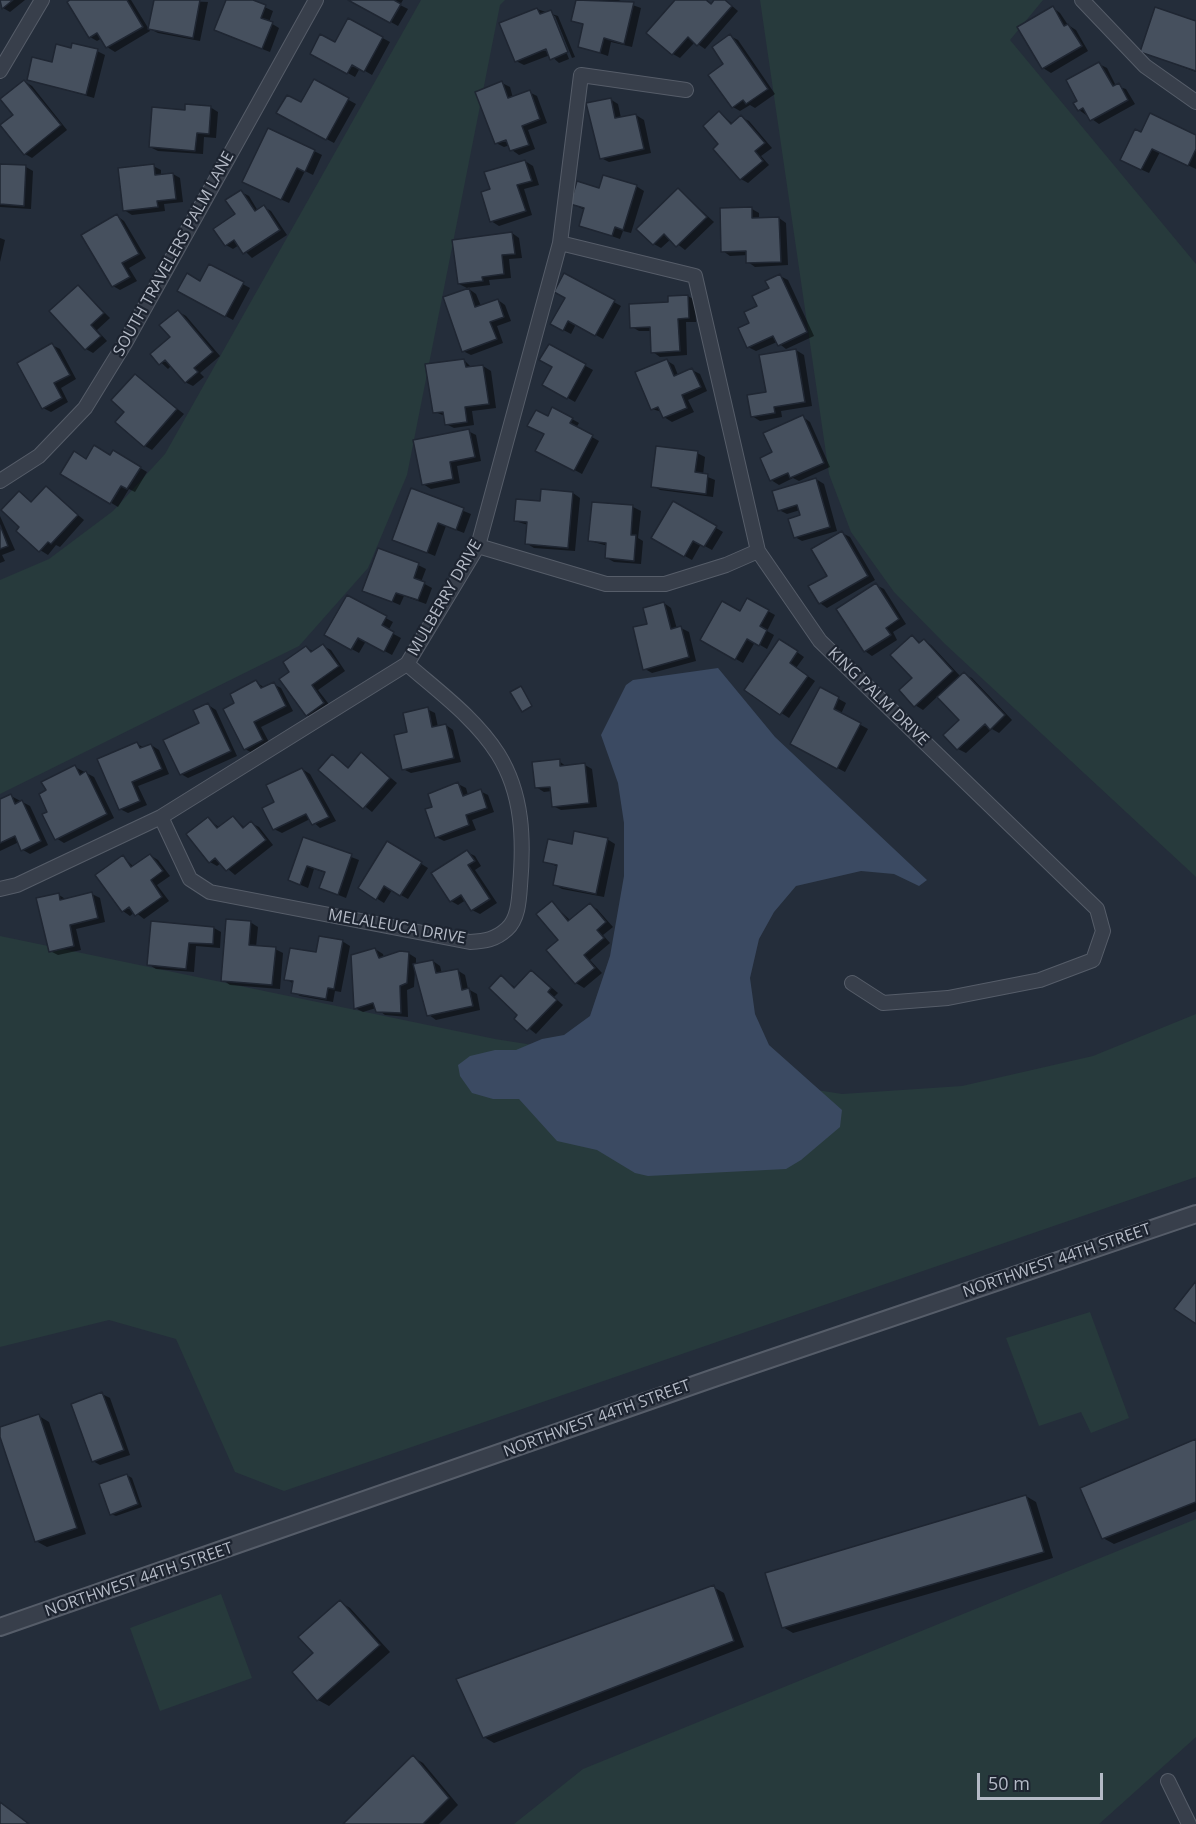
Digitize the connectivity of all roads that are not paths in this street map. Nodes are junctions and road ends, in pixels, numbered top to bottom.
1 (42, 0) edge
2 (316, 0) edge
3 (1082, 0) edge
4 (0, 72) edge
5 (686, 90) dead end
6 (1196, 102) edge
7 (560, 243) junction
8 (0, 482) edge
9 (478, 546) junction
10 (758, 551) junction
11 (407, 664) junction
12 (161, 817) junction
13 (0, 890) edge
14 (852, 983) dead end
15 (1196, 1214) edge
16 (0, 1627) edge
17 (1168, 1781) dead end
18 (1189, 1824) edge

1 - 4 street
2 - 8 street, SOUTH TRAVELERS PALM LANE
3 - 6 street
5 - 7 street, MULBERRY DRIVE
7 - 9 street, MULBERRY DRIVE
7 - 10 street, KING PALM DRIVE
9 - 10 street
9 - 11 street, MULBERRY DRIVE
10 - 14 street, KING PALM DRIVE
11 - 12 street, MULBERRY DRIVE
11 - 12 street, MELALEUCA DRIVE
12 - 13 street, MULBERRY DRIVE
15 - 16 street, NORTHWEST 44TH STREET
17 - 18 street

